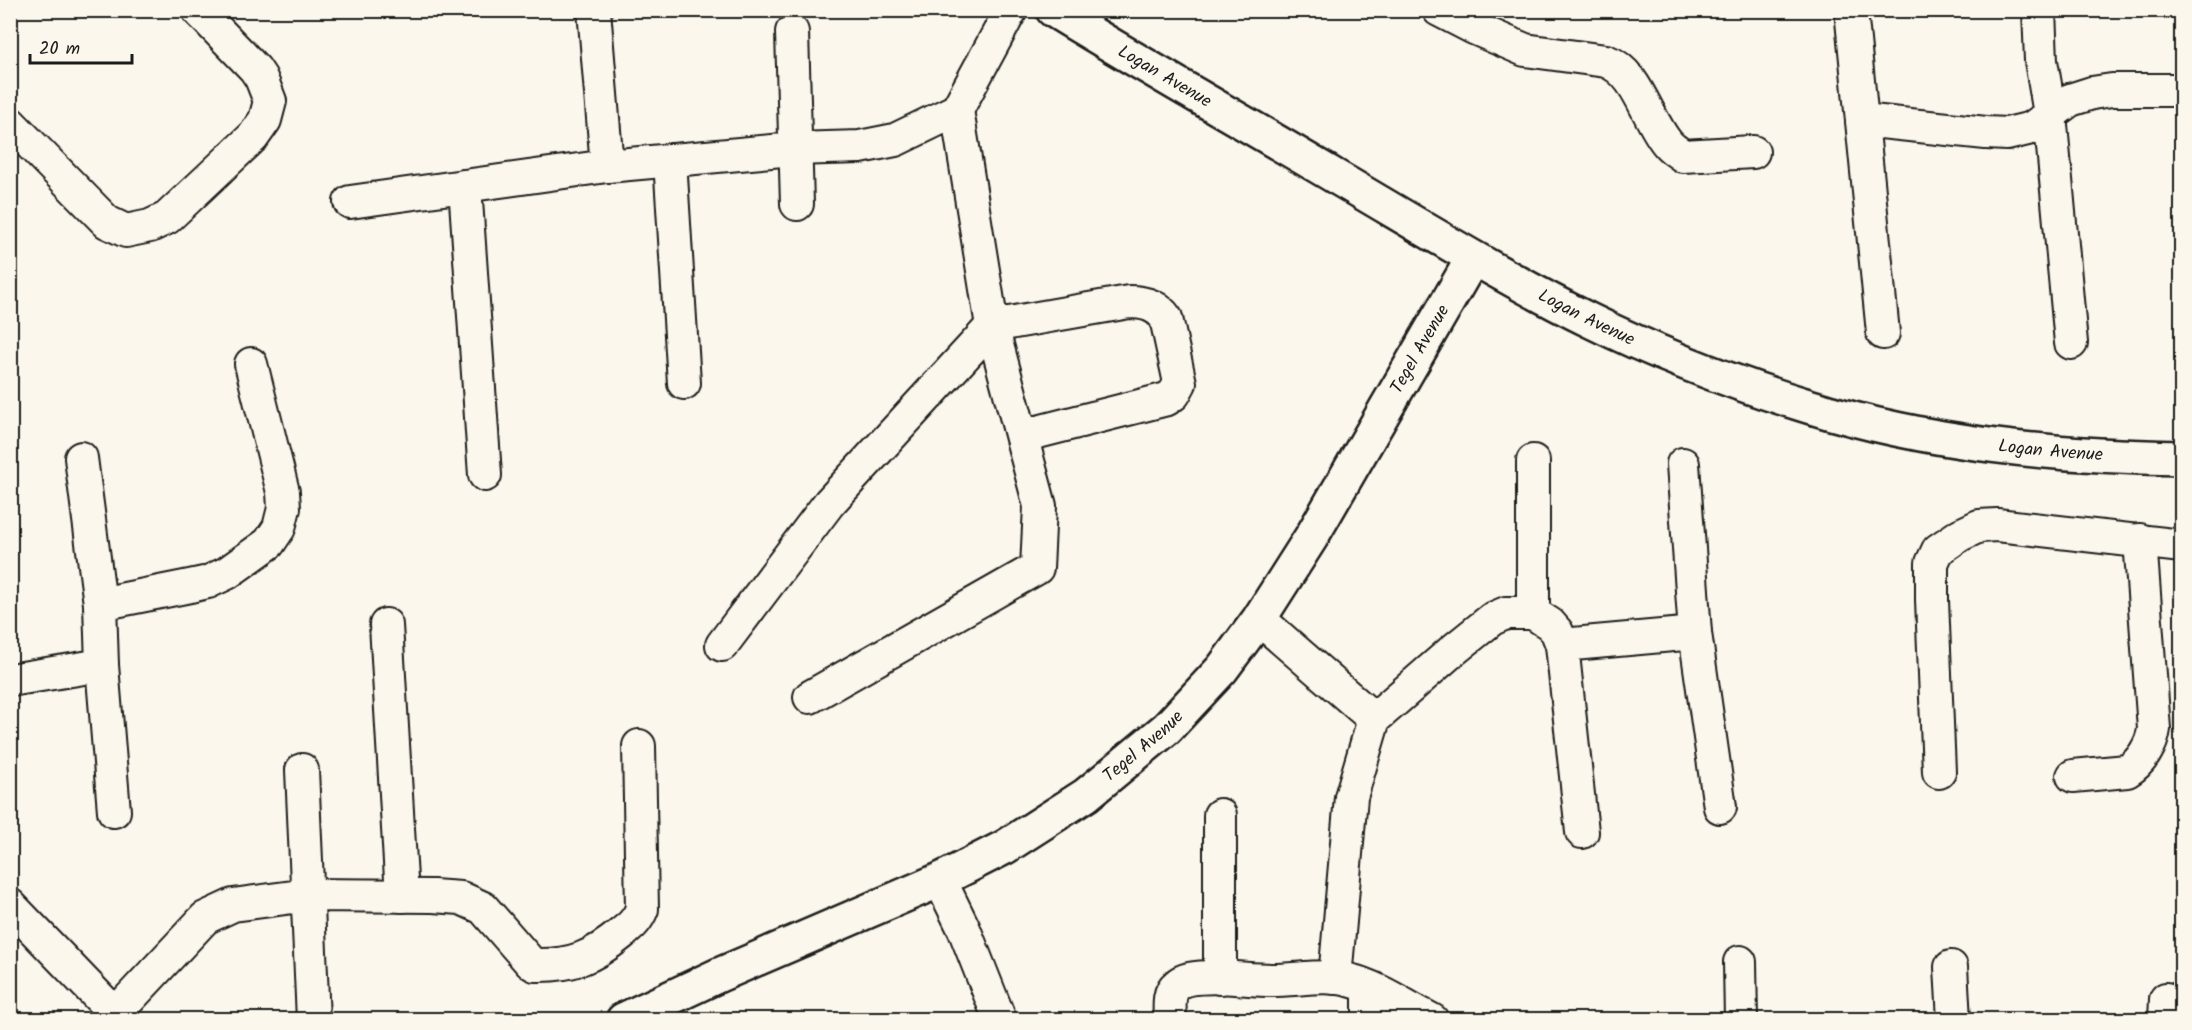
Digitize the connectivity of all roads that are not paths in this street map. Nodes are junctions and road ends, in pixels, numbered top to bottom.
1 (198, 10) edge
2 (594, 10) edge
3 (1011, 10) edge
4 (1053, 10) edge
5 (1439, 10) edge
6 (1851, 10) edge
7 (2039, 10) edge
8 (792, 33) dead end
9 (2181, 90) edge
10 (957, 110) junction
11 (2050, 114) junction
12 (1862, 120) junction
13 (10, 123) edge
14 (794, 149) junction
15 (1752, 152) dead end
16 (670, 160) junction
17 (607, 165) junction
18 (465, 186) junction
19 (350, 202) dead end
20 (796, 204) dead end
21 (1473, 258) junction
22 (992, 326) junction
23 (1883, 333) dead end
24 (2071, 343) dead end
25 (251, 364) dead end
26 (684, 383) dead end
27 (1022, 436) junction
28 (81, 458) dead end
29 (2181, 458) edge
30 (1533, 461) dead end
31 (1683, 464) dead end
32 (484, 475) dead end
33 (2140, 540) junction
34 (2181, 546) edge
35 (100, 604) junction
36 (1533, 613) junction
37 (1258, 619) junction
38 (386, 625) dead end
39 (1695, 633) junction
40 (722, 645) dead end
41 (1562, 645) junction
42 (102, 665) junction
43 (10, 680) edge
44 (810, 696) dead end
45 (1374, 719) junction
46 (639, 746) dead end
47 (302, 770) dead end
48 (1939, 772) dead end
49 (2073, 776) dead end
50 (1720, 807) dead end
51 (114, 811) dead end
52 (1220, 815) dead end
53 (1582, 832) dead end
54 (940, 880) junction
55 (308, 895) junction
56 (402, 896) junction
57 (10, 905) edge
58 (1740, 962) dead end
59 (1951, 967) dead end
60 (1220, 978) junction
61 (1335, 978) junction
62 (1369, 988) junction
63 (118, 1017) edge
64 (313, 1020) edge
65 (623, 1020) edge
66 (1000, 1020) edge
67 (1170, 1020) edge
68 (1369, 1020) edge
69 (1432, 1020) edge
70 (1741, 1020) edge
71 (1954, 1020) edge

1 - 13 street
2 - 17 street
3 - 10 street
4 - 21 street, Logan Avenue
5 - 15 street
6 - 12 street
7 - 11 street
8 - 14 street
9 - 11 street
10 - 14 street
10 - 22 street
11 - 12 street
11 - 24 street
12 - 23 street
14 - 16 street
14 - 20 street
16 - 17 street
16 - 26 street
17 - 18 street
18 - 19 street
18 - 32 street
21 - 29 street, Logan Avenue
21 - 37 street, Tegel Avenue
22 - 27 street
22 - 27 street
22 - 40 street
25 - 35 street
27 - 44 street
28 - 35 street
30 - 36 street
31 - 39 street
33 - 34 street
33 - 48 street
33 - 49 street
35 - 42 street
36 - 41 street
36 - 45 street
37 - 45 street
37 - 54 street, Tegel Avenue
38 - 56 street
39 - 41 street
39 - 50 street
41 - 53 street
42 - 43 street
42 - 51 street
45 - 61 street
46 - 56 street
47 - 55 street
52 - 60 street
54 - 65 street, Tegel Avenue
54 - 66 street
55 - 56 street
55 - 63 street
55 - 64 street
57 - 63 street
58 - 70 street
59 - 71 street
60 - 61 street
60 - 67 street
61 - 62 street
62 - 68 street
62 - 69 street

